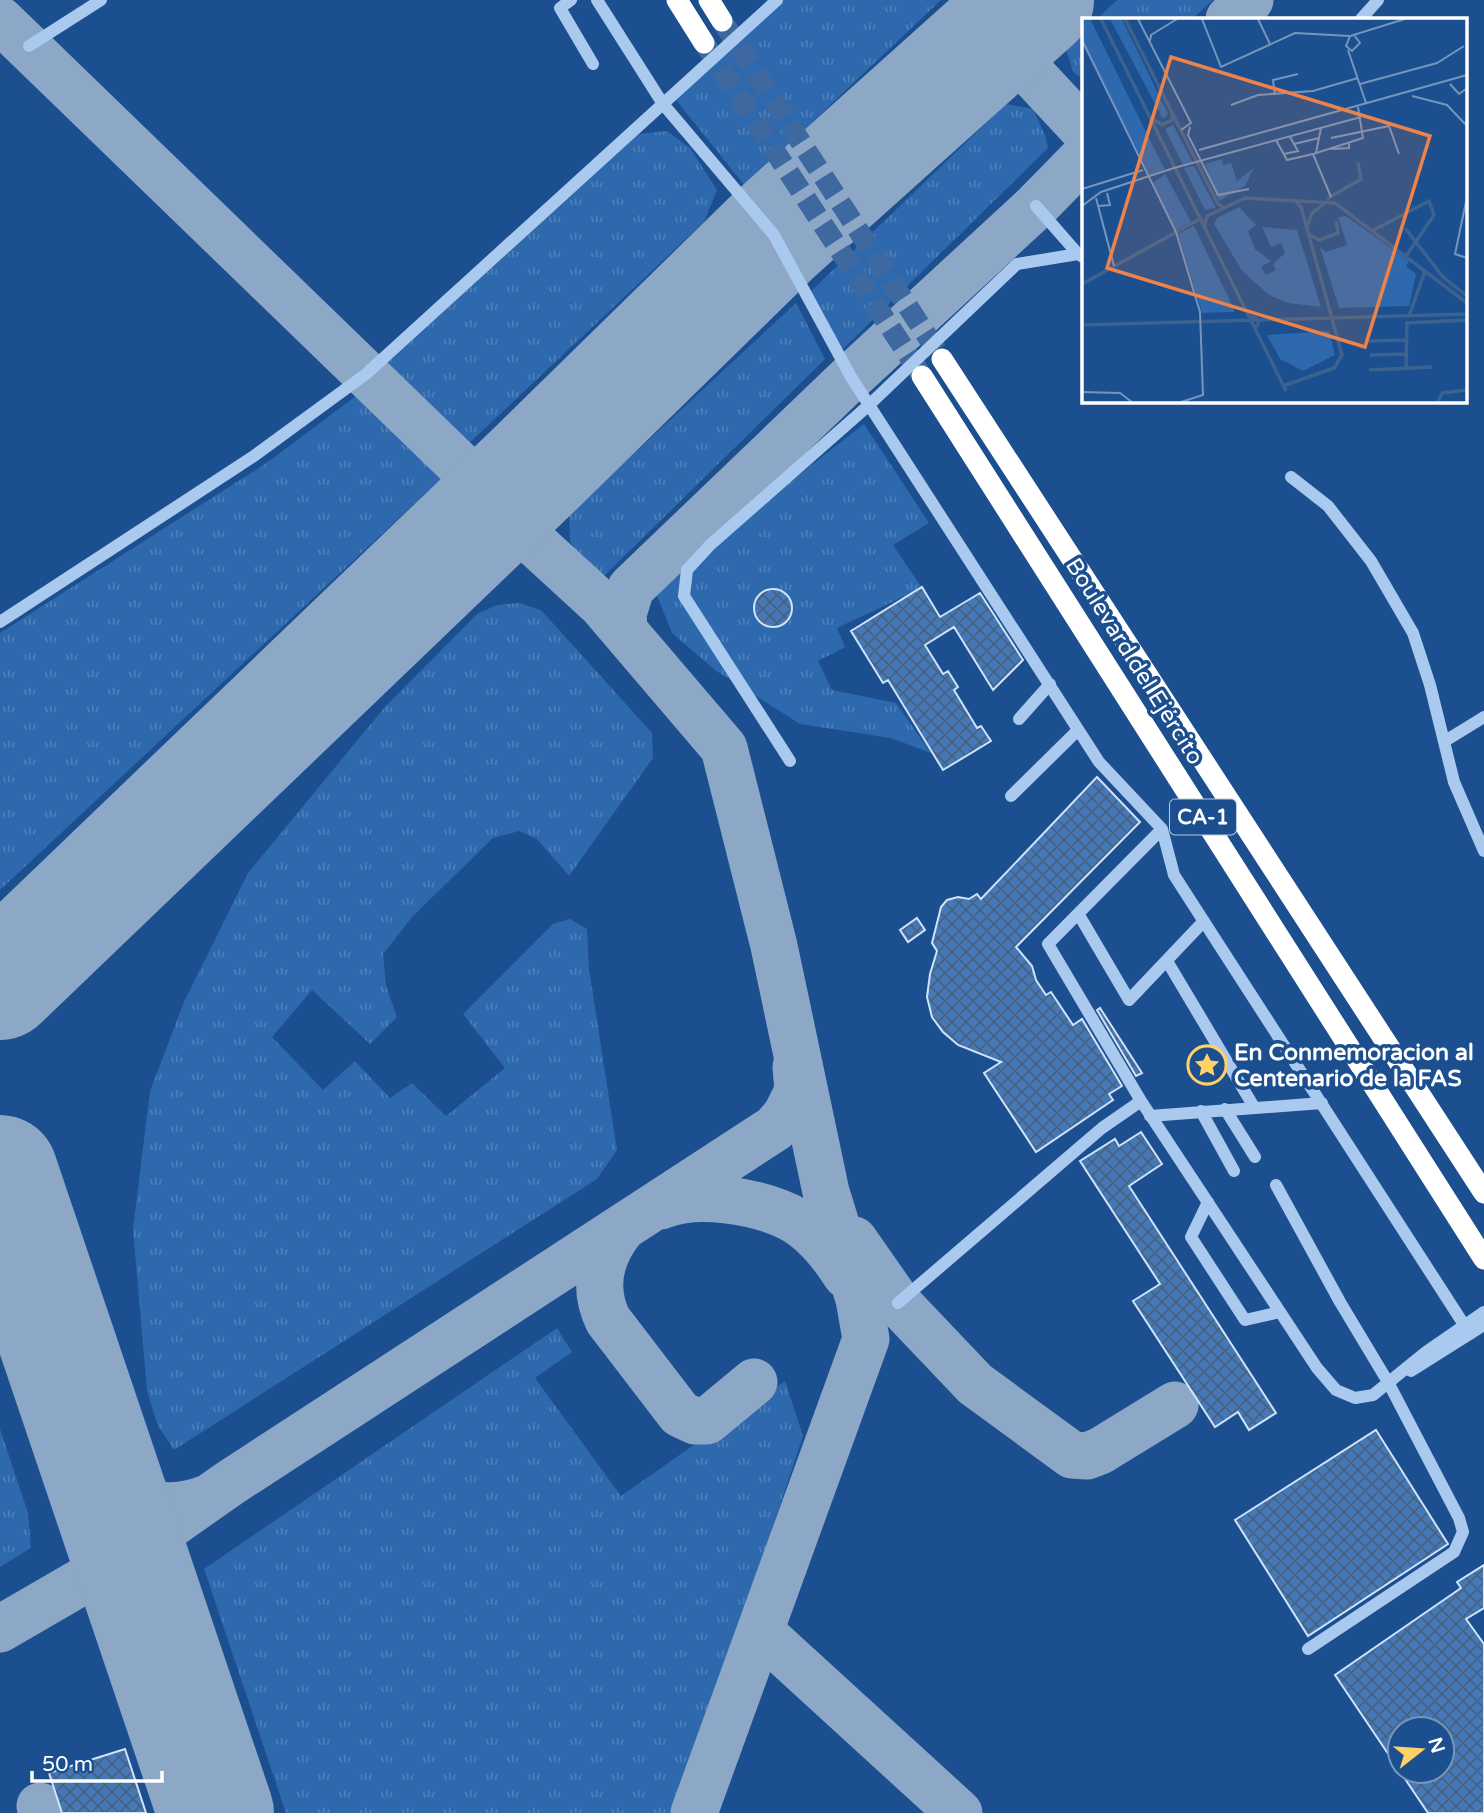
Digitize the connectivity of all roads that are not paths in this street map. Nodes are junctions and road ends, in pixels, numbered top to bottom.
1 (101, 0) edge
2 (571, 0) edge
3 (597, 0) edge
4 (677, 0) edge
5 (709, 0) edge
6 (777, 0) edge
7 (1378, 0) edge
8 (1362, 18) edge
9 (722, 21) tunnel mouth
10 (704, 43) tunnel mouth
11 (29, 46) dead end
12 (593, 64) dead end
13 (663, 104) junction
14 (1036, 206) dead end
15 (1080, 256) edge
16 (942, 359) tunnel mouth
17 (922, 376) tunnel mouth
18 (869, 405) junction
19 (1291, 477) dead end
20 (0, 622) edge
21 (1050, 684) junction
22 (1484, 717) edge
23 (1019, 719) dead end
24 (1078, 730) junction
25 (1445, 741) junction
26 (790, 761) dead end
27 (1011, 796) dead end
28 (1162, 829) junction
29 (1484, 850) edge
30 (1079, 915) junction
31 (1204, 921) junction
32 (1167, 961) junction
33 (1141, 1101) junction
34 (1322, 1103) junction
35 (1254, 1107) junction
36 (1225, 1109) junction
37 (1201, 1111) junction
38 (1150, 1116) junction
39 (1255, 1157) dead end
40 (1234, 1171) dead end
41 (1276, 1185) dead end
42 (1484, 1193) edge
43 (1208, 1202) junction
44 (1484, 1259) edge
45 (898, 1303) dead end
46 (1280, 1312) junction
47 (1484, 1312) edge
48 (1484, 1325) edge
49 (1467, 1330) junction
50 (1388, 1382) junction
51 (1308, 1648) dead end

1 - 11 lane
2 - 12 lane
3 - 13 lane
4 - 10 highway
5 - 9 highway
6 - 13 lane
7 - 8 lane
13 - 18 lane
13 - 20 lane
14 - 15 lane
15 - 18 lane
16 - 42 highway, Boulevard del Ejército / CA-1
17 - 44 highway, Boulevard del Ejército / CA-1
18 - 21 lane
18 - 26 lane
19 - 25 lane
21 - 23 lane
21 - 24 lane
22 - 25 lane
24 - 27 lane
24 - 28 lane
25 - 29 lane
28 - 30 lane
28 - 31 lane
30 - 32 lane
30 - 33 lane
31 - 32 lane
31 - 34 lane
32 - 35 lane
33 - 38 lane
33 - 45 lane
34 - 35 lane
34 - 49 lane
35 - 36 lane
36 - 37 lane
36 - 39 lane
37 - 38 lane
37 - 40 lane
38 - 43 lane
41 - 50 lane
43 - 46 lane
43 - 46 lane
46 - 50 lane
47 - 49 lane
48 - 49 lane
49 - 50 lane
50 - 51 lane

